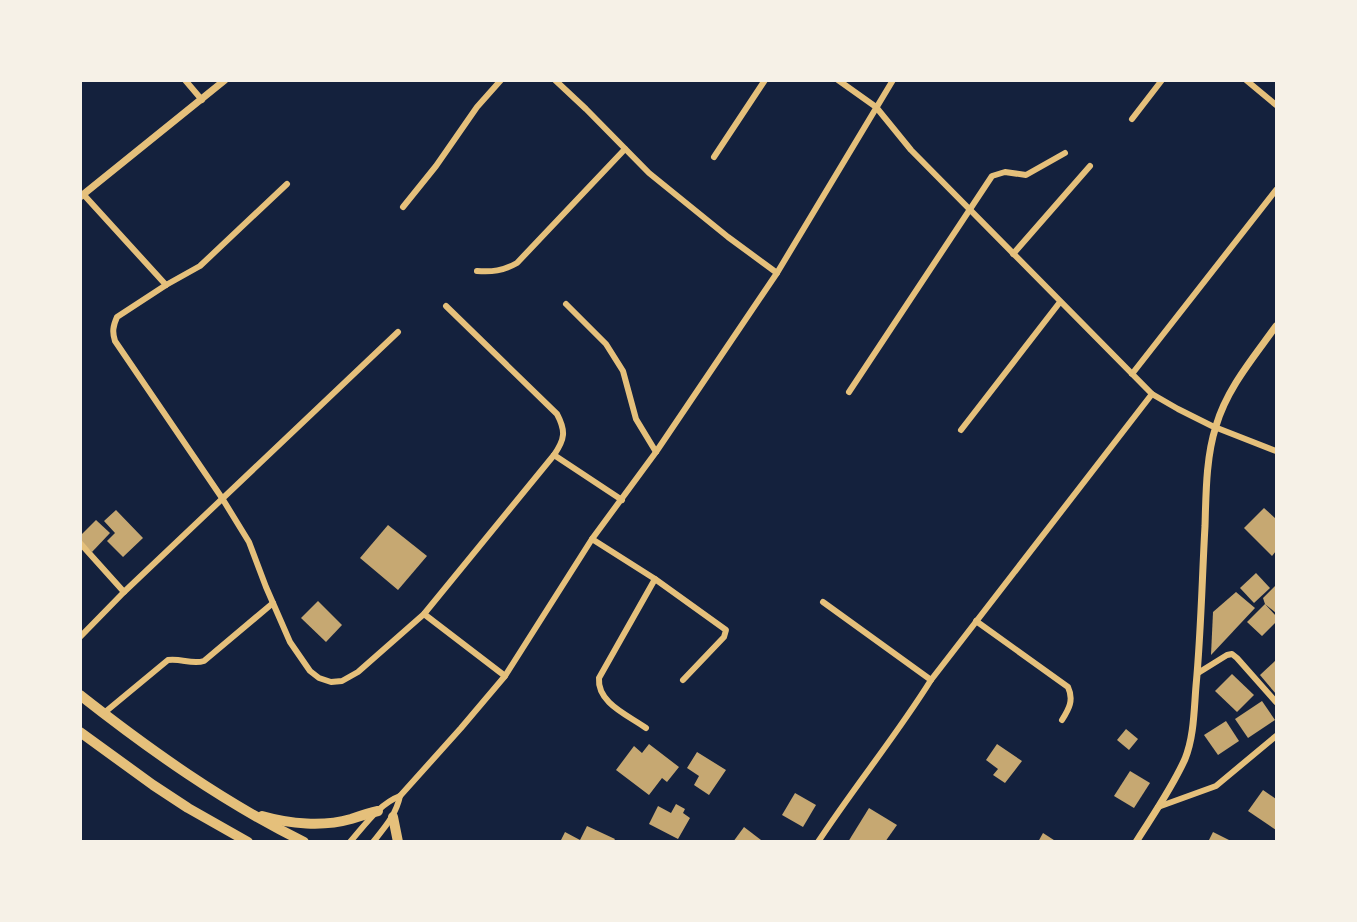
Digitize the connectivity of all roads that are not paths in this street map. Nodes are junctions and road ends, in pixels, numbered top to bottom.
1 (185, 80) edge
2 (225, 80) edge
3 (501, 80) edge
4 (555, 80) edge
5 (568, 80) edge
6 (765, 80) edge
7 (838, 80) edge
8 (892, 80) edge
9 (1162, 80) edge
10 (1246, 80) edge
11 (561, 87) junction
12 (202, 100) junction
13 (1276, 105) edge
14 (876, 107) junction
15 (1132, 118) dead end
16 (625, 149) junction
17 (1065, 153) dead end
18 (714, 157) dead end
19 (1090, 166) dead end
20 (287, 184) dead end
21 (1276, 190) edge
22 (82, 196) edge
23 (403, 207) dead end
24 (971, 209) junction
25 (1013, 254) junction
26 (477, 271) dead end
27 (777, 273) junction
28 (166, 285) junction
29 (1060, 302) junction
30 (566, 304) dead end
31 (446, 306) dead end
32 (1276, 326) edge
33 (397, 332) dead end
34 (1132, 374) junction
35 (849, 392) dead end
36 (1152, 394) junction
37 (1215, 427) junction
38 (961, 430) dead end
39 (1276, 451) edge
40 (656, 452) junction
41 (554, 455) junction
42 (222, 498) junction
43 (622, 500) junction
44 (592, 539) junction
45 (80, 543) edge
46 (655, 579) junction
47 (124, 593) junction
48 (823, 602) dead end
49 (273, 603) junction
50 (424, 614) junction
51 (976, 621) junction
52 (80, 637) edge
53 (1198, 673) junction
54 (505, 676) junction
55 (683, 680) dead end
56 (931, 680) junction
57 (80, 695) edge
58 (1276, 702) edge
59 (104, 713) junction
60 (1062, 720) dead end
61 (646, 728) dead end
62 (80, 732) edge
63 (1276, 736) edge
64 (400, 796) junction
65 (1158, 807) junction
66 (242, 809) junction
67 (378, 811) junction
68 (393, 817) junction
69 (244, 840) edge
70 (304, 842) edge
71 (350, 842) edge
72 (373, 842) edge
73 (398, 842) edge
74 (818, 842) edge
75 (1136, 842) edge

1 - 12 street
2 - 12 street
3 - 23 street
4 - 11 street
5 - 11 street
6 - 18 street
7 - 14 street
8 - 14 street
9 - 15 street
10 - 13 street
11 - 16 street
12 - 22 street
14 - 24 street
14 - 27 street
16 - 26 street
16 - 27 street
17 - 24 street
19 - 25 street
20 - 28 street
21 - 34 street
22 - 28 street
24 - 25 street
24 - 35 street
25 - 29 street
27 - 40 street
28 - 42 street
29 - 34 street
29 - 38 street
30 - 40 street
31 - 41 street
32 - 37 street
33 - 42 street
34 - 36 street
36 - 37 street
36 - 51 street
37 - 39 street
37 - 53 street
40 - 43 street
41 - 43 street
41 - 50 street
42 - 47 street
42 - 49 street
43 - 44 street
44 - 46 street
44 - 54 street
45 - 47 street
46 - 55 street
46 - 61 street
47 - 52 street
48 - 56 street
49 - 50 street
49 - 59 street
50 - 54 street
51 - 56 street
51 - 60 street
53 - 58 street
53 - 65 street
54 - 64 street
56 - 74 street
57 - 59 main road
59 - 66 main road
62 - 69 main road
63 - 65 street
64 - 67 street
64 - 68 street
65 - 75 street
66 - 67 main road
66 - 70 main road
67 - 71 street
68 - 72 street
68 - 73 main road

